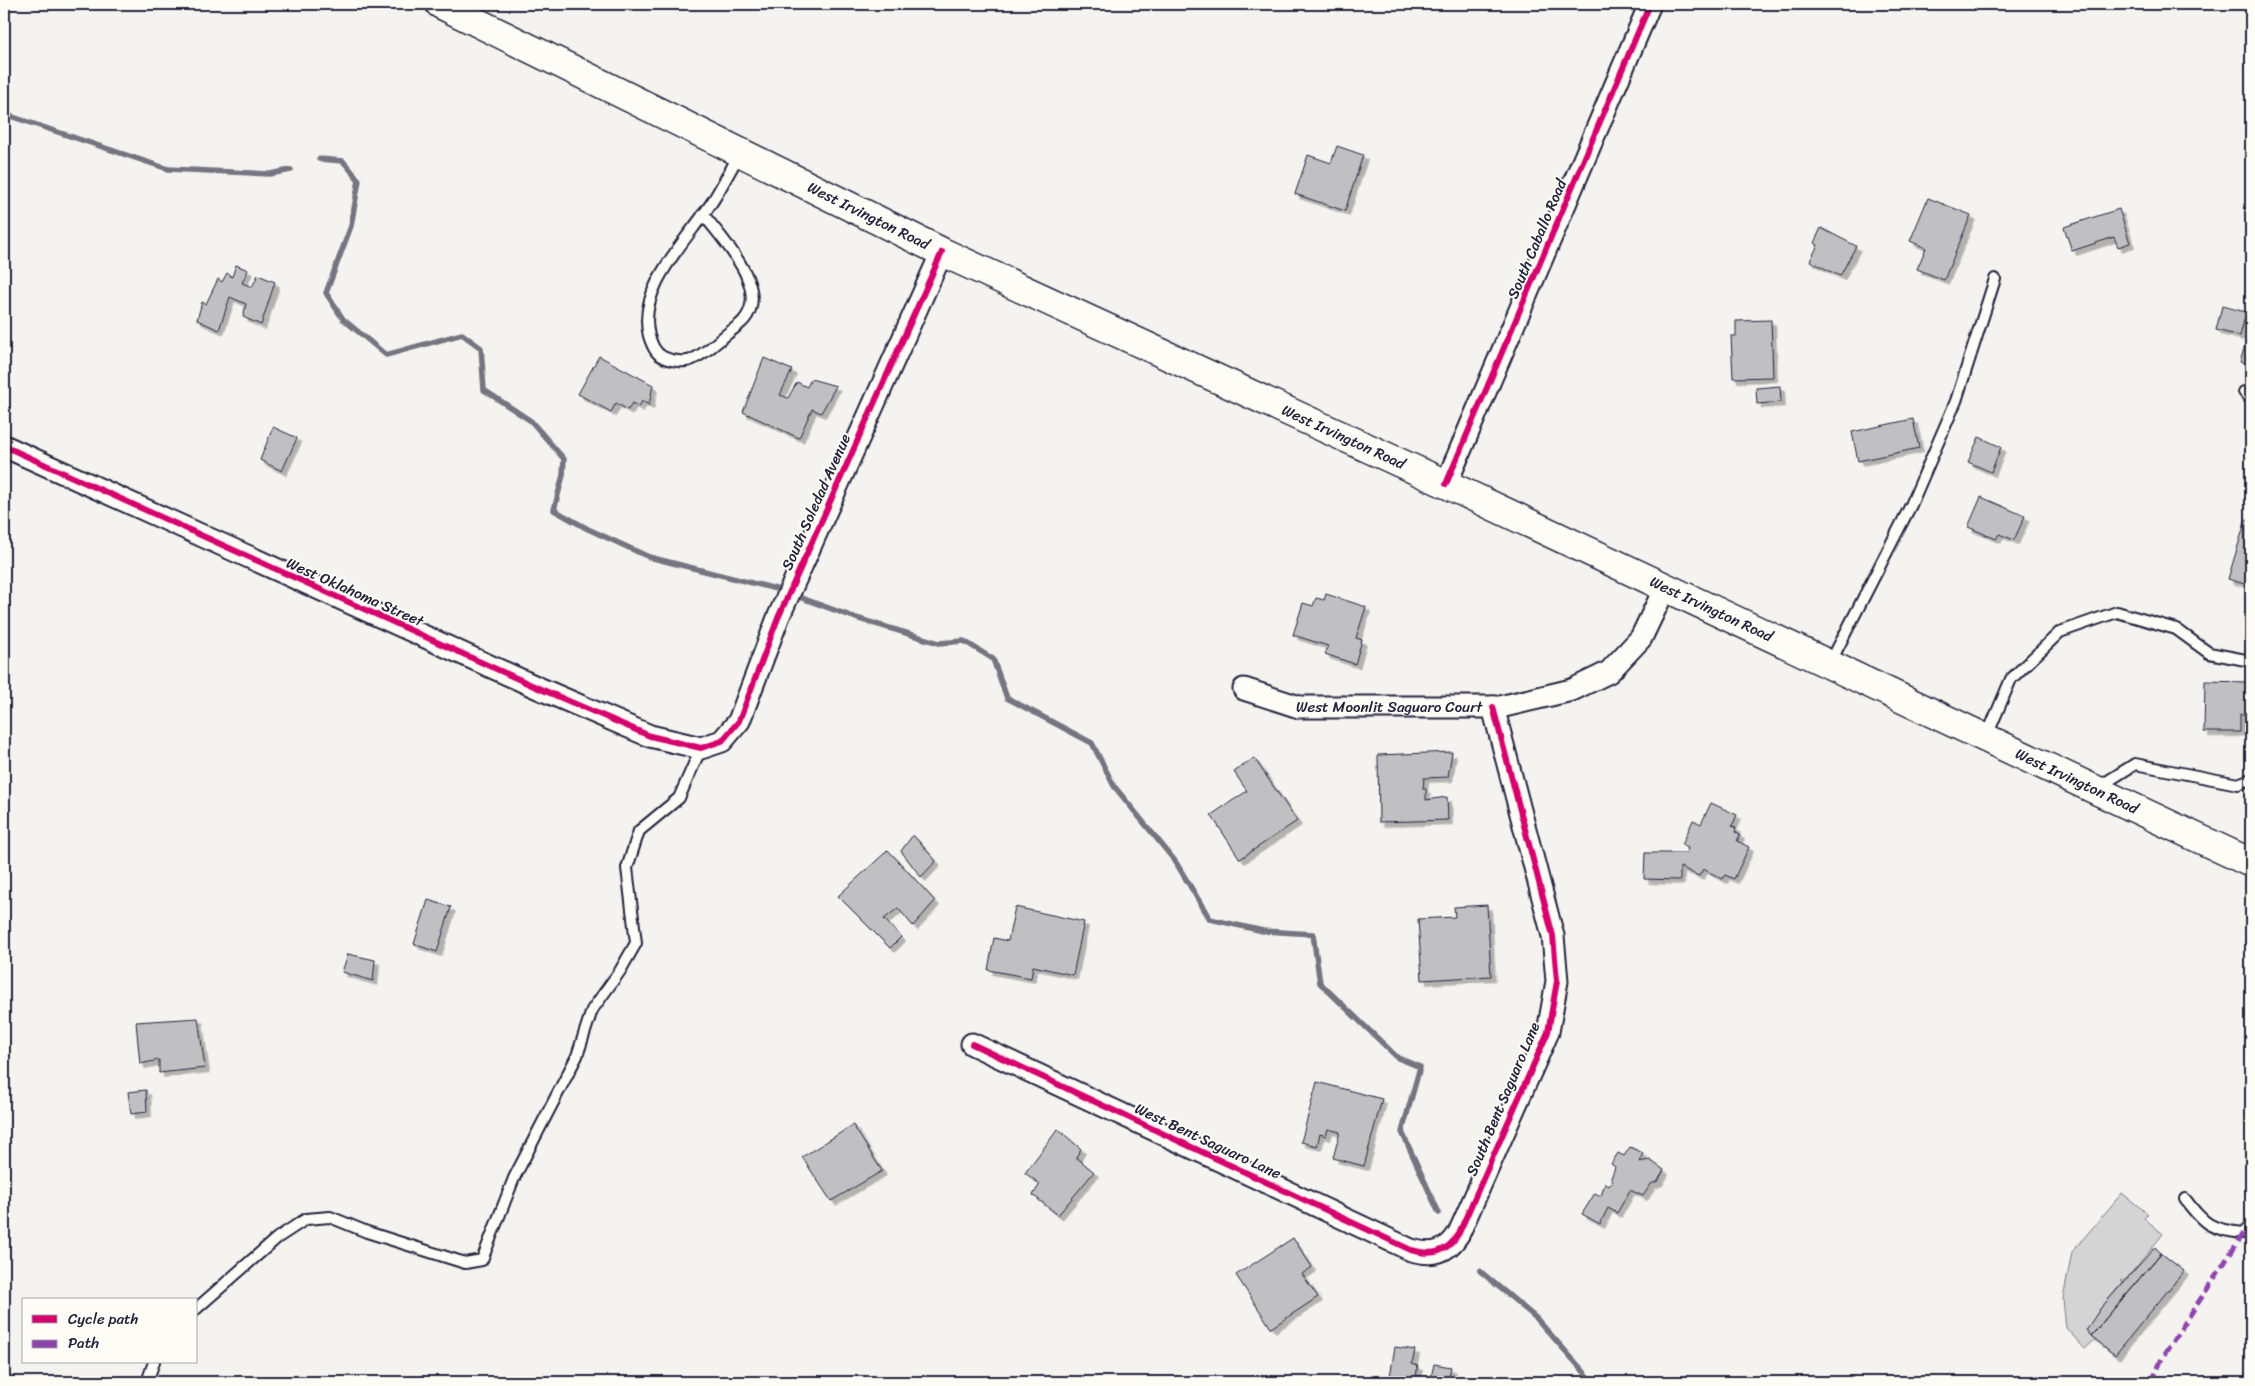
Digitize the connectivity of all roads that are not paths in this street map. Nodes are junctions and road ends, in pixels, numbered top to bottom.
1 (440, 4) edge
2 (1650, 4) edge
3 (741, 152) junction
4 (703, 214) junction
5 (942, 252) junction
6 (1995, 278) dead end
7 (4, 446) edge
8 (1446, 484) junction
9 (1665, 588) junction
10 (2251, 661) edge
11 (1829, 666) junction
12 (1244, 689) dead end
13 (1493, 707) junction
14 (1986, 739) junction
15 (701, 748) junction
16 (2251, 779) edge
17 (2094, 790) junction
18 (2251, 863) edge
19 (972, 1044) dead end
20 (2185, 1199) dead end
21 (2251, 1225) edge
22 (1436, 1253) joint
23 (198, 1307) edge
24 (153, 1364) edge
25 (147, 1382) edge

1 - 3 main road, West Irvington Road
2 - 8 street, South Caballo Road
3 - 4 lane
3 - 5 main road, West Irvington Road
4 - 4 lane
5 - 8 main road, West Irvington Road
5 - 15 street, South Soledad Avenue
6 - 11 lane
7 - 15 street, West Oklahoma Street
8 - 9 main road, West Irvington Road
9 - 11 main road, West Irvington Road
9 - 13 street, West Moonlit Saguaro Court
10 - 14 lane
11 - 14 main road, West Irvington Road
12 - 13 street, West Moonlit Saguaro Court
13 - 22 street, South Bent Saguaro Lane
14 - 17 main road, West Irvington Road
15 - 23 lane
16 - 17 lane
17 - 18 main road, West Irvington Road
19 - 22 street, West Bent Saguaro Lane
20 - 21 lane
24 - 25 lane

